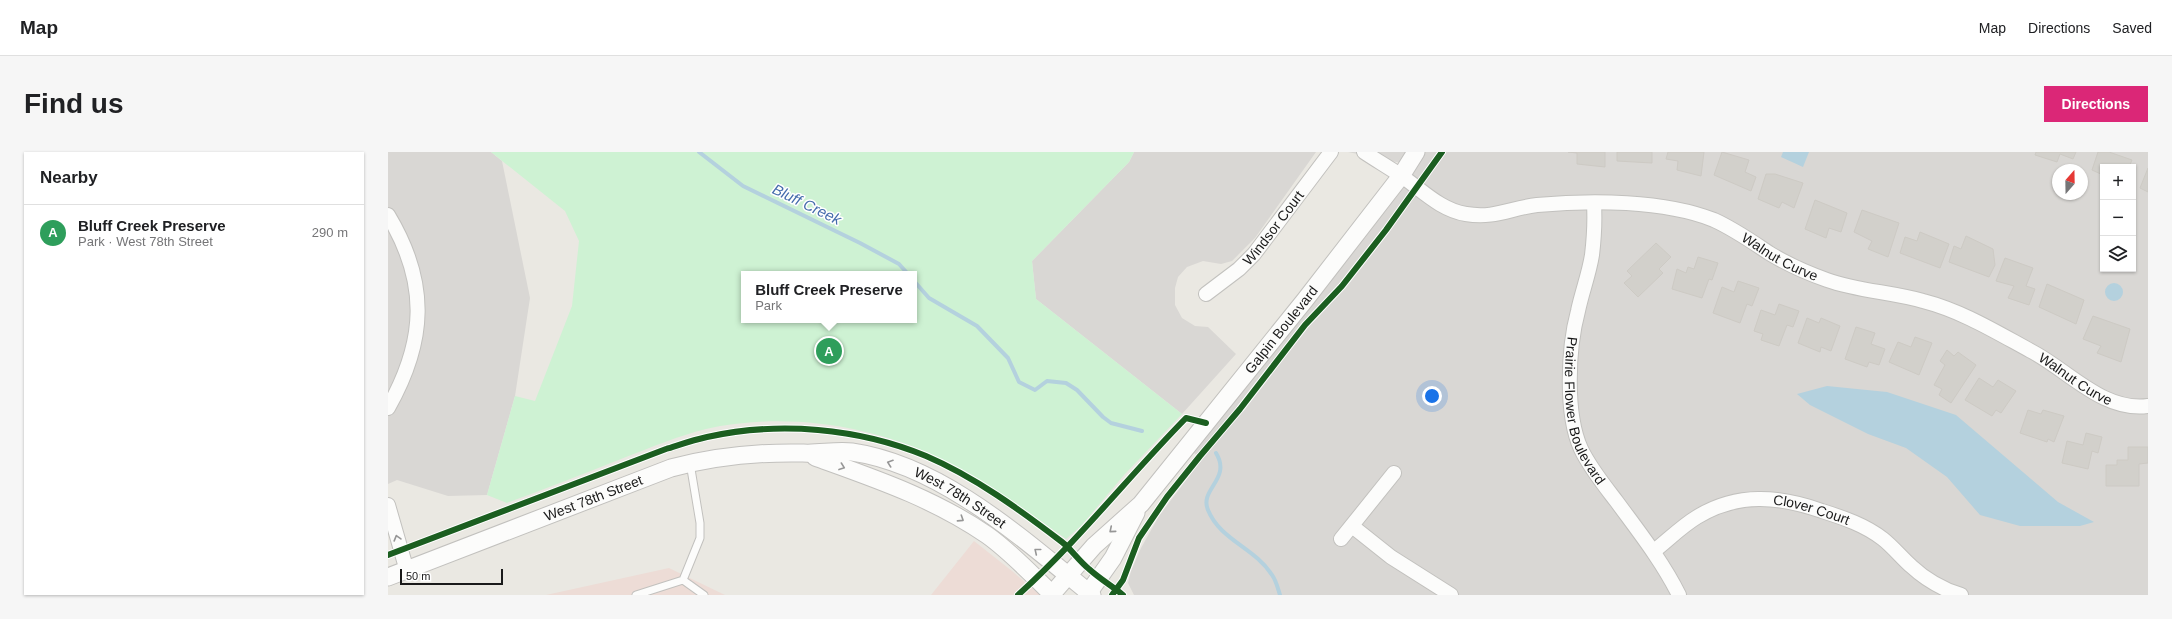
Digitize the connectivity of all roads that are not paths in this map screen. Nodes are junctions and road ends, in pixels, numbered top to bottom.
1 (1331, 152) edge
2 (1364, 152) edge
3 (1416, 152) edge
4 (1401, 176) junction
5 (1594, 204) junction
6 (388, 215) edge
7 (1206, 294) dead end
8 (2148, 406) edge
9 (388, 408) edge
10 (806, 453) junction
11 (690, 463) junction
12 (1394, 473) dead end
13 (1141, 504) junction
14 (388, 505) edge
15 (1352, 526) junction
16 (1341, 539) dead end
17 (1654, 551) junction
18 (407, 571) junction
19 (1068, 576) junction
20 (388, 577) edge
21 (683, 580) junction
22 (1089, 594) edge
23 (636, 595) edge
24 (704, 595) edge
25 (1052, 595) edge
26 (1452, 595) edge
27 (1679, 595) edge
28 (1961, 595) edge

1 - 7 street, Windsor Court
2 - 4 street, Walnut Curve
3 - 4 street, Galpin Boulevard
4 - 5 street, Walnut Curve
4 - 13 street, Galpin Boulevard
5 - 8 street, Walnut Curve
5 - 17 street, Prairie Flower Boulevard
6 - 9 street
10 - 11 street, West 78th Street
19 -> 10 street, West 78th Street
10 -> 25 street, West 78th Street
11 - 18 street, West 78th Street
11 - 21 lane
12 - 15 street
13 -> 19 street, Galpin Boulevard
13 - 22 street, Galpin Boulevard
18 -> 14 street
15 - 16 street
15 - 26 street
17 - 27 street, Prairie Flower Boulevard
17 - 28 street, Clover Court
18 - 20 street, West 78th Street
19 - 22 street, West 78th Street
19 - 25 street, Galpin Boulevard
21 - 23 lane
21 - 24 lane

